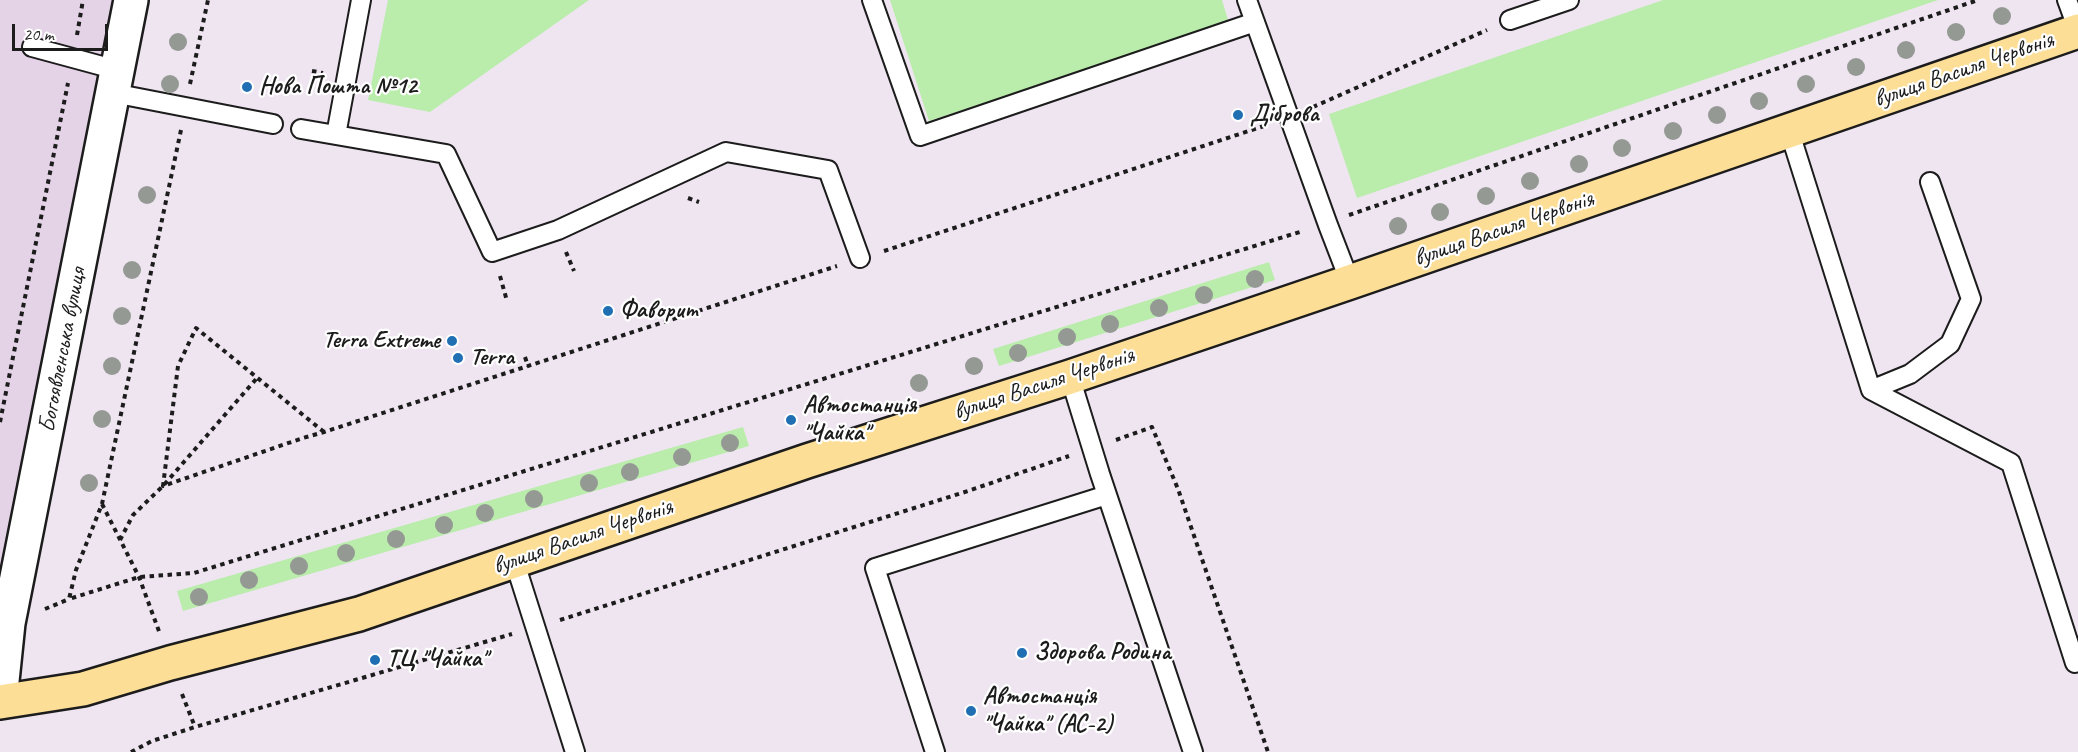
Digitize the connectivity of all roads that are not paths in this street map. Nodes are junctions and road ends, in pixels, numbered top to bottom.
1 (131, 0) edge
2 (361, 0) edge
3 (872, 0) edge
4 (1247, 0) edge
5 (1569, 0) edge
6 (2067, 0) edge
7 (1510, 20) road end
8 (1255, 22) junction
9 (2078, 31) edge
10 (32, 47) dead end
11 (115, 82) junction
12 (273, 124) dead end
13 (302, 129) dead end
14 (1790, 130) junction
15 (336, 135) junction
16 (1930, 182) dead end
17 (860, 258) road end
18 (1350, 282) junction
19 (1070, 377) junction
20 (1871, 390) junction
21 (1107, 495) junction
22 (514, 560) junction
23 (2075, 663) dead end
24 (0, 701) edge
25 (575, 752) edge
26 (935, 752) edge
27 (1192, 752) edge

1 - 11 street, Богоявленська вулиця
2 - 15 lane
3 - 8 lane
4 - 8 lane
5 - 7 lane
6 - 9 lane
8 - 18 lane
9 - 14 main road, вулиця Василя Червонія
10 - 11 lane
11 - 12 lane
11 - 24 street, Богоявленська вулиця
13 - 15 lane
14 - 18 main road, вулиця Василя Червонія
14 - 20 lane
15 - 17 lane
16 - 20 lane
18 - 19 main road, вулиця Василя Червонія
19 - 21 lane
19 - 22 main road, вулиця Василя Червонія
20 - 23 lane
21 - 26 lane
21 - 27 lane
22 - 24 main road, вулиця Василя Червонія
22 - 25 lane

